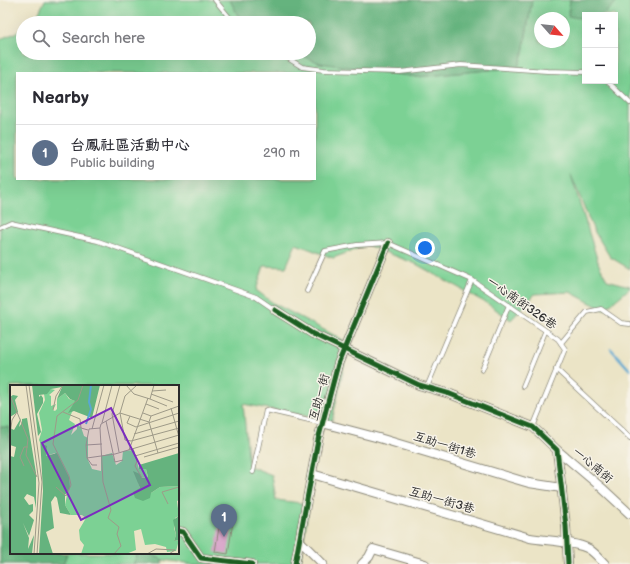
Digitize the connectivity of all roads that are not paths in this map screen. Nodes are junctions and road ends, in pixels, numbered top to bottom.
1 (215, 0) edge
2 (228, 16) edge
3 (291, 60) edge
4 (582, 72) edge
5 (610, 84) edge
6 (630, 103) edge
7 (0, 227) edge
8 (388, 243) junction
9 (472, 280) junction
10 (307, 291) dead end
11 (509, 305) junction
12 (274, 310) joint
13 (630, 324) edge
14 (546, 332) junction
15 (561, 343) junction
16 (343, 349) junction
17 (556, 369) junction
18 (482, 370) dead end
19 (523, 386) dead end
20 (427, 387) junction
21 (322, 423) junction
22 (533, 427) junction
23 (630, 438) edge
24 (557, 450) junction
25 (253, 472) dead end
26 (312, 474) junction
27 (562, 488) junction
28 (630, 514) edge
29 (179, 531) edge
30 (300, 541) junction
31 (567, 544) junction
32 (242, 563) edge
33 (252, 564) edge
34 (295, 564) edge
35 (323, 564) edge
36 (362, 564) edge
37 (425, 564) edge
38 (568, 564) edge
39 (605, 564) edge

1 - 2 lane
3 - 4 lane
5 - 6 lane
7 - 12 lane
8 - 9 lane, 一心南街326巷
8 - 10 lane
8 - 16 street, 互助一街
9 - 11 lane, 一心南街326巷
9 - 20 lane
11 - 14 lane, 一心南街326巷
11 - 18 lane
12 - 16 street
13 - 15 lane
14 - 15 lane, 一心南街326巷
14 - 19 lane
15 - 17 lane, 一心南街326巷
16 - 20 street
16 - 21 street, 互助一街
17 - 22 lane, 一心南街326巷
17 - 23 lane
20 - 22 street
21 - 25 lane
21 - 26 street, 互助一街
21 - 27 street, 互助一街1巷
22 - 24 street, 一心南街
24 - 27 street
24 - 28 street, 一心南街
26 - 30 street, 互助一街
26 - 31 street, 互助一街3巷
27 - 31 street
29 - 32 street
30 - 34 street, 互助一街
30 - 35 street
31 - 38 street
31 - 39 street, 互助一街3巷
32 - 33 street
36 - 37 street

